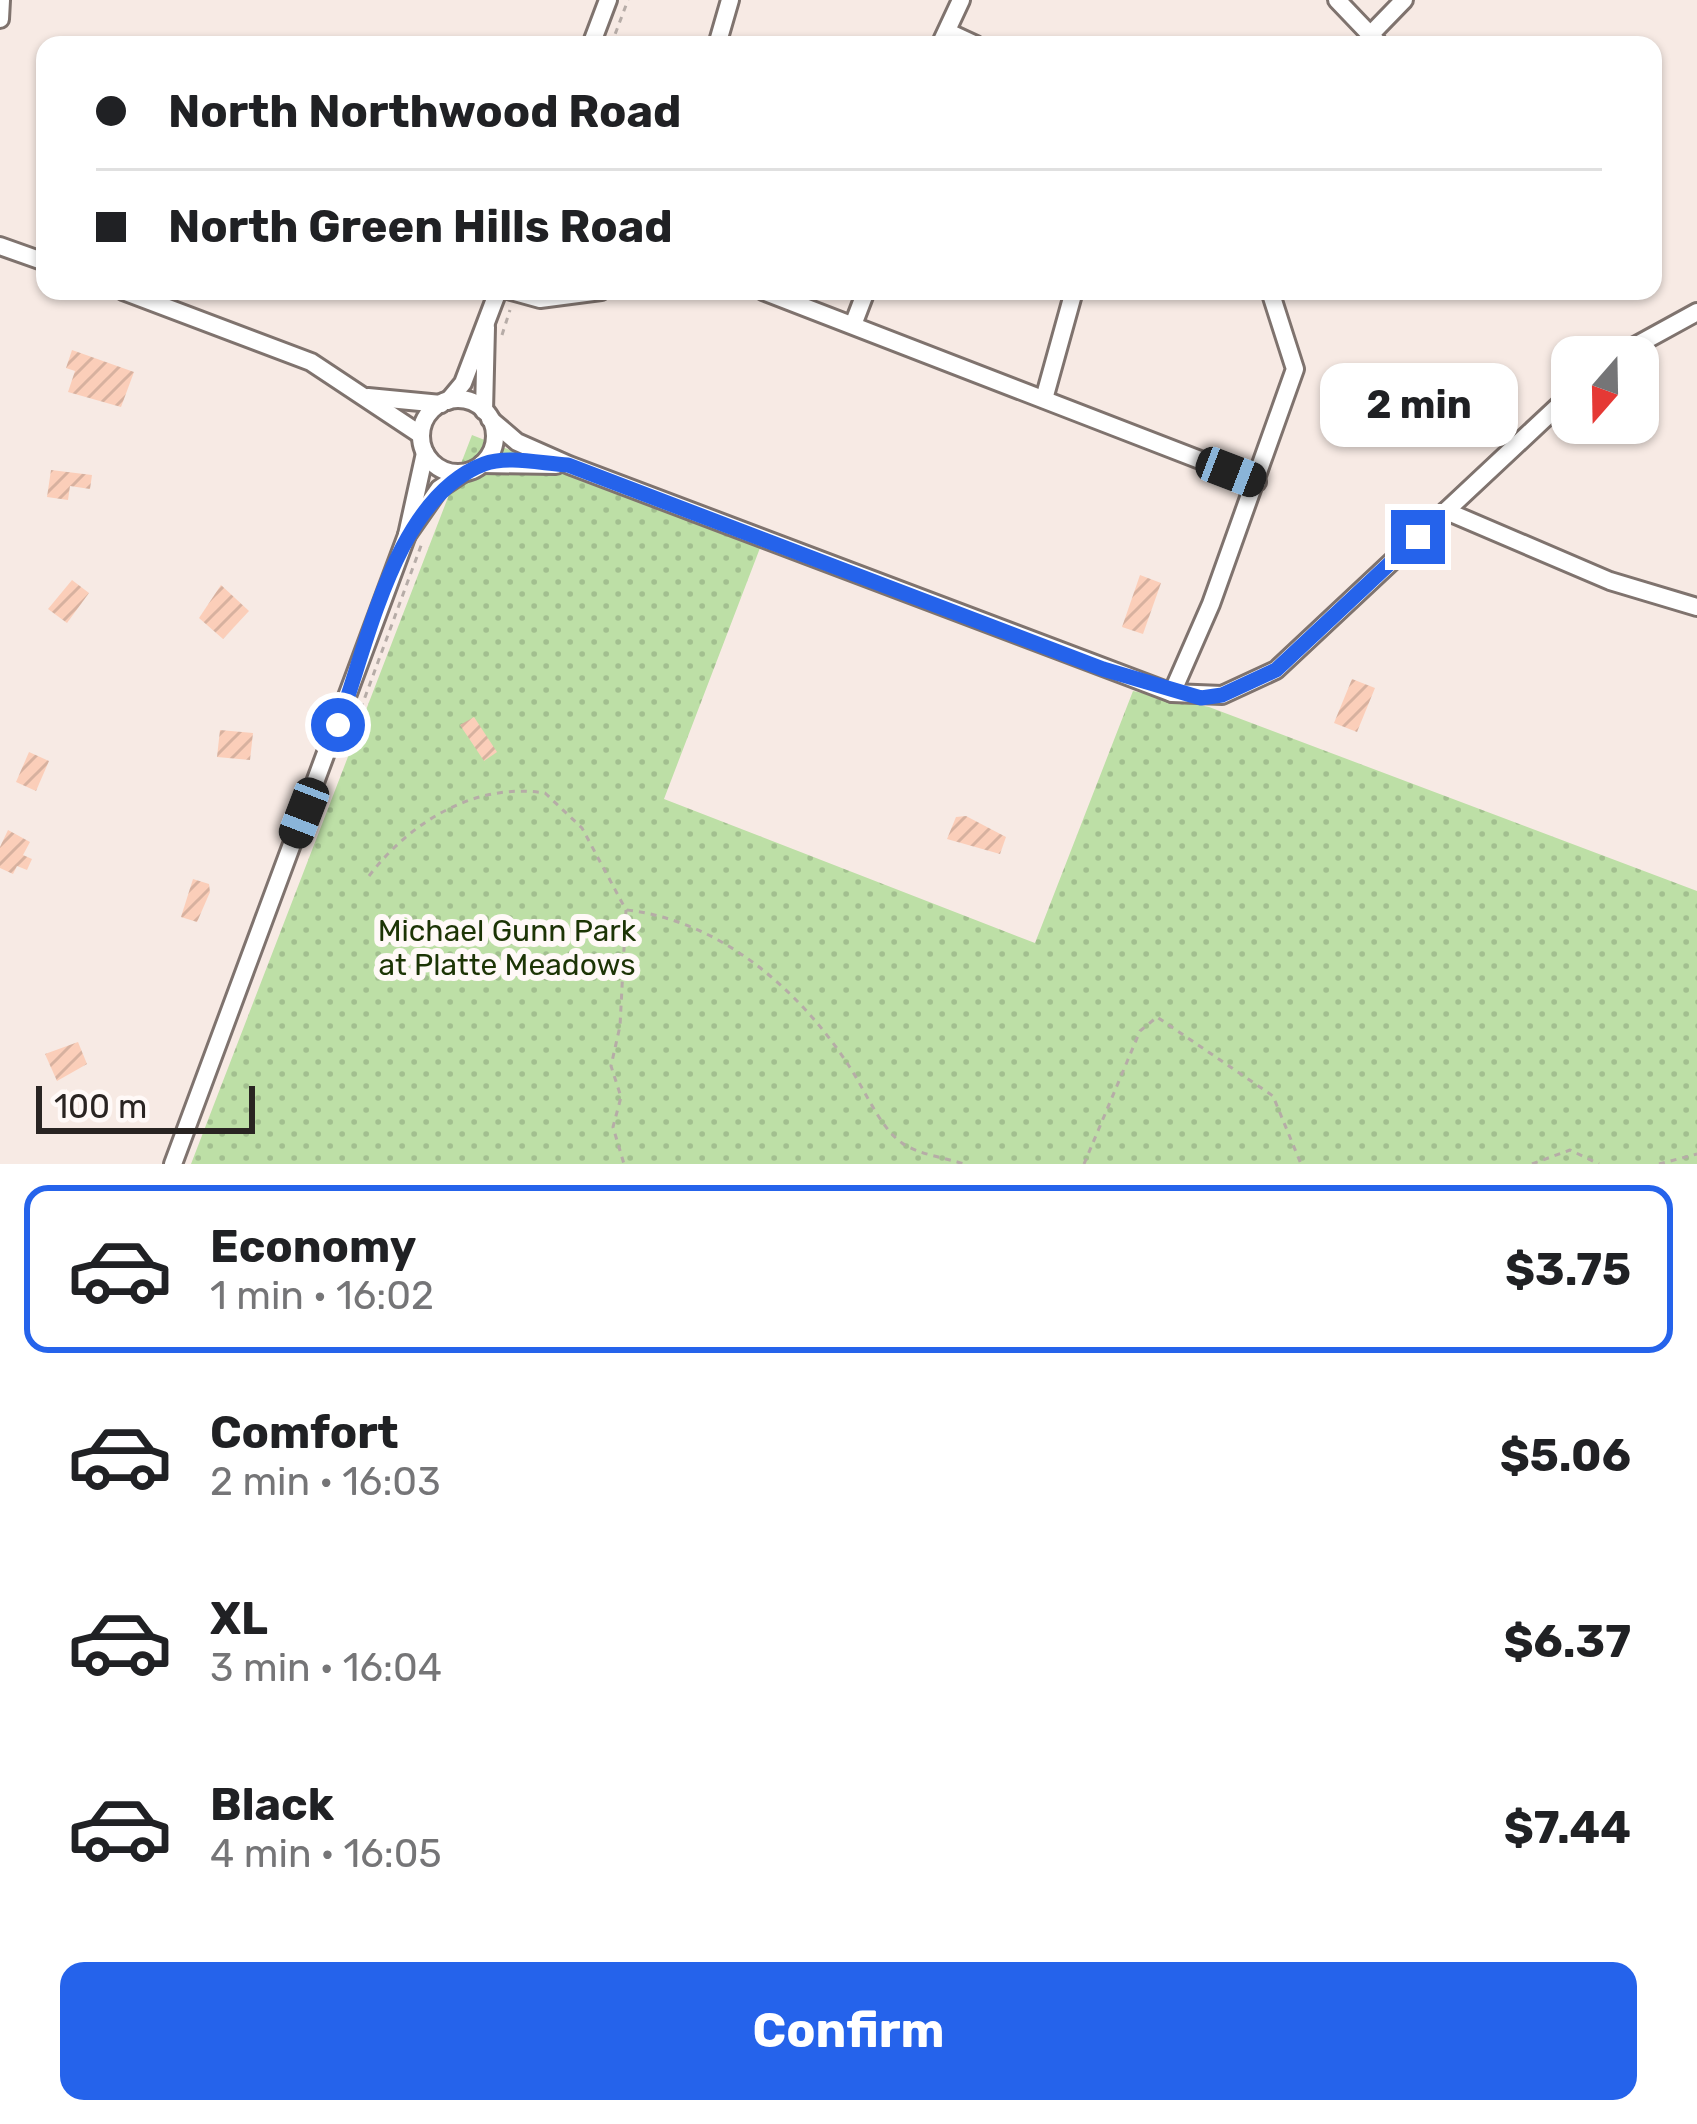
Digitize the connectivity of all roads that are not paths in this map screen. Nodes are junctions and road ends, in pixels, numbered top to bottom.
1 (1, 0) edge
2 (608, 0) edge
3 (730, 0) edge
4 (961, 0) edge
5 (1337, 0) edge
6 (1404, 0) edge
7 (0, 19) edge
8 (594, 36) edge
9 (720, 36) edge
10 (945, 36) edge
11 (1372, 36) edge
12 (1379, 36) edge
13 (0, 246) edge
14 (36, 259) edge
15 (148, 300) edge
16 (495, 300) edge
17 (787, 300) edge
18 (863, 300) edge
19 (1071, 300) edge
20 (1274, 300) edge
21 (1697, 312) edge
22 (853, 325) junction
23 (485, 326) junction
24 (1653, 336) edge
25 (368, 397) junction
26 (1043, 399) junction
27 (444, 402) junction
28 (1551, 412) edge
29 (487, 415) junction
30 (423, 444) junction
31 (482, 464) junction
32 (568, 465) junction
33 (463, 473) junction
34 (1257, 482) junction
35 (1446, 511) junction
36 (407, 535) junction
37 (1697, 607) edge
38 (1172, 693) junction
39 (173, 1164) edge

1 - 7 street
2 - 8 street
3 - 9 street
4 - 10 street
5 - 11 street
6 - 12 street
13 - 14 street
15 - 25 street
16 - 23 street
17 - 22 street
18 - 22 street
19 - 26 street
20 - 34 street
21 - 24 street
22 - 26 street
23 - 27 street
23 - 29 street
25 - 27 street
25 - 30 street
26 - 34 street
27 - 29 street
27 - 30 street
28 - 35 street
29 - 31 street
29 - 32 street
30 - 33 street
30 - 36 street
31 - 32 street
31 - 33 street
32 - 38 street
33 - 36 street
34 - 38 street
35 - 37 street
35 - 38 street
36 - 39 street

